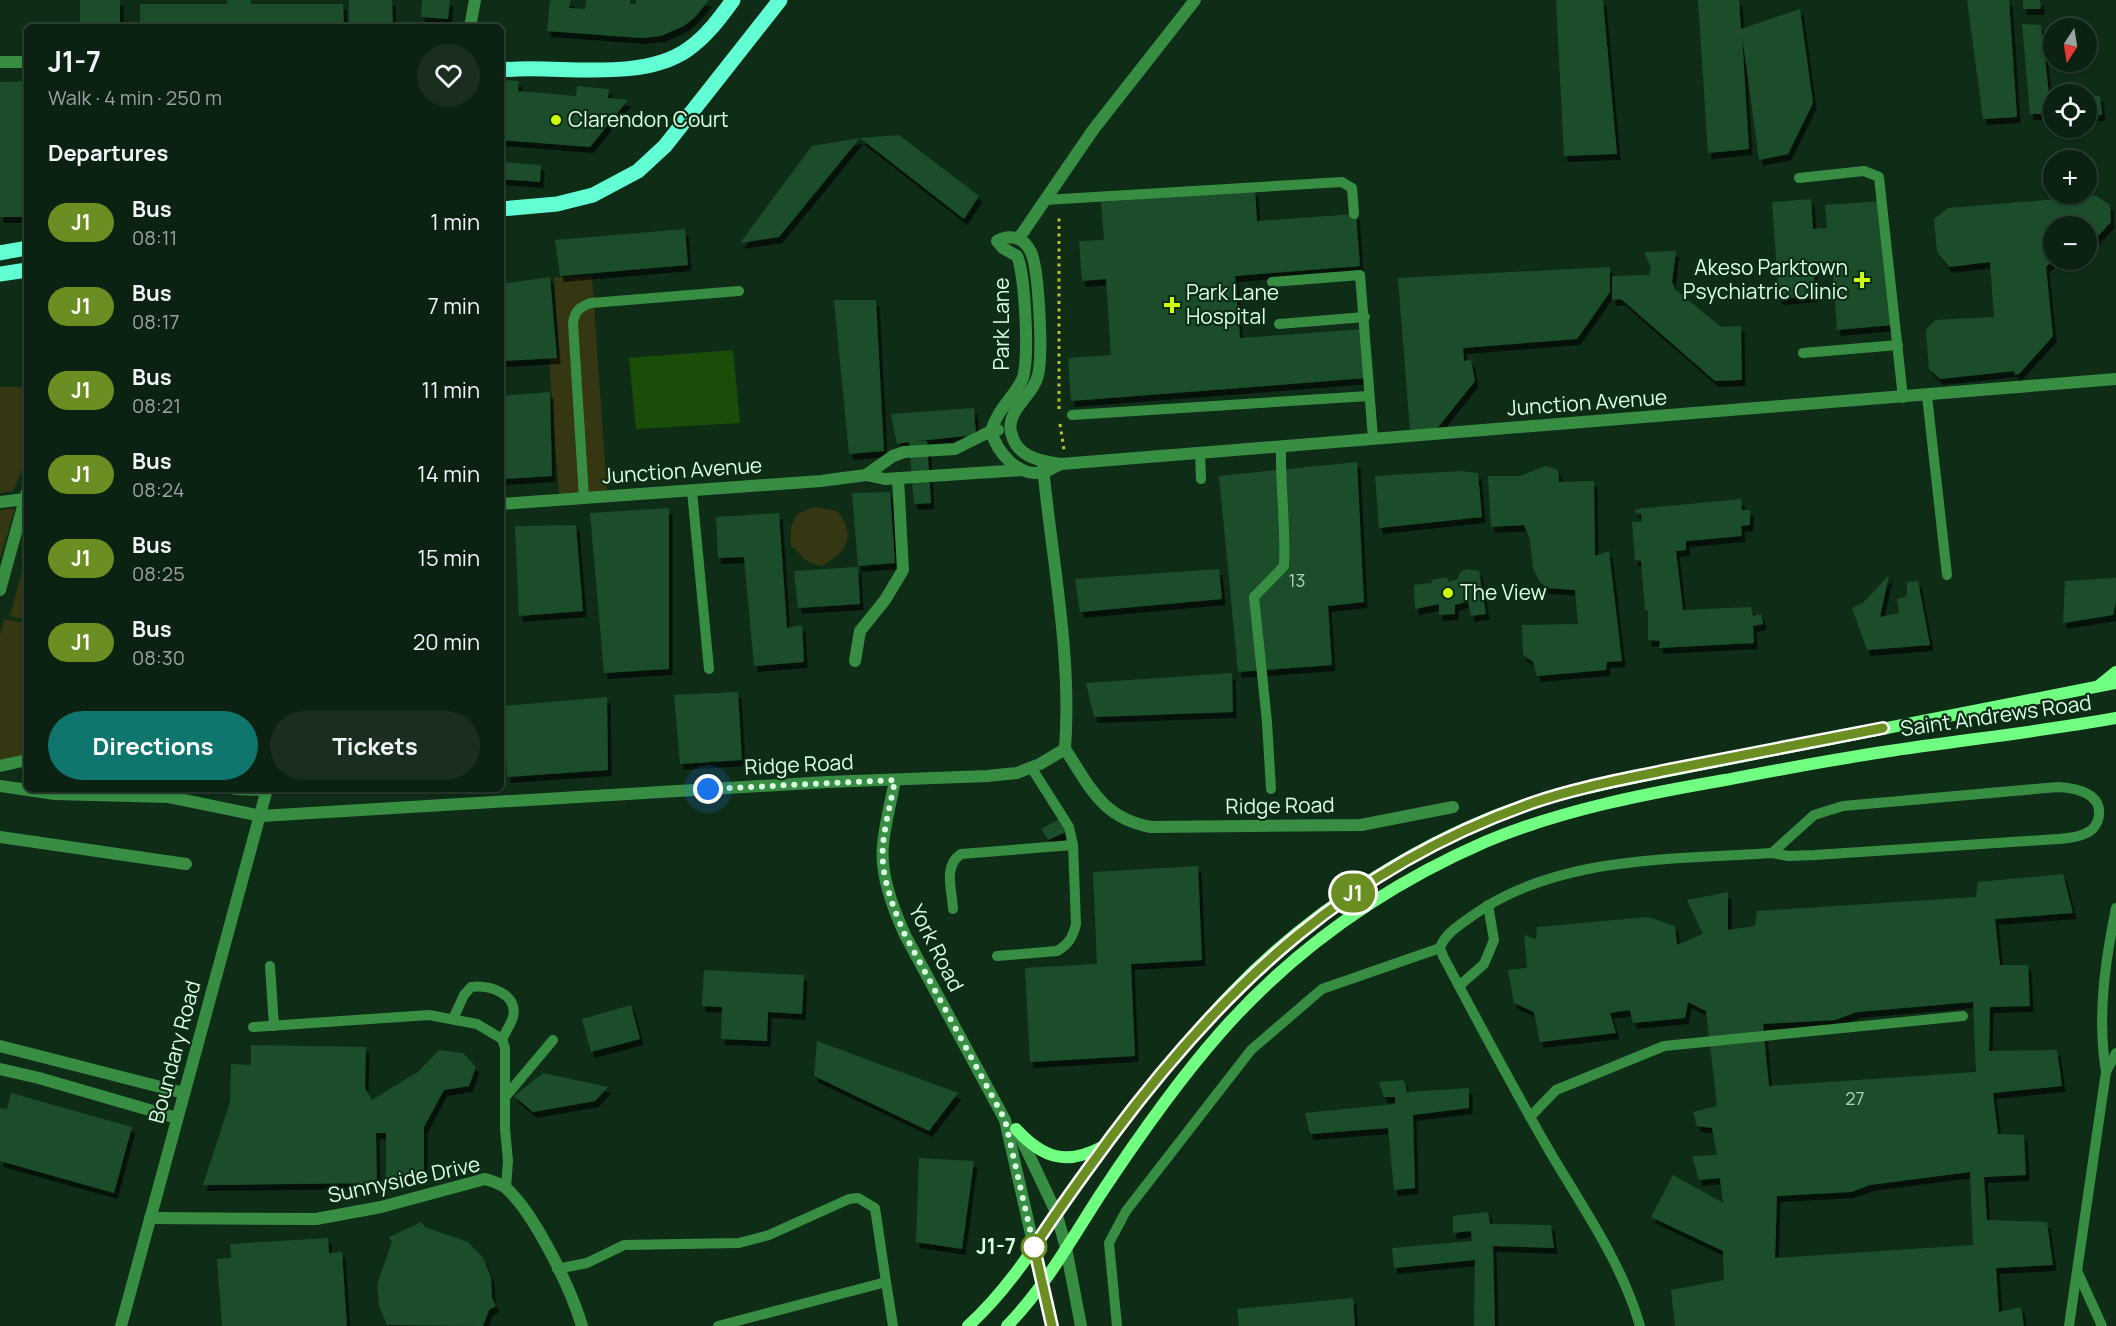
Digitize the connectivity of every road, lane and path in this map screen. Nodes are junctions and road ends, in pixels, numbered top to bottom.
1 (475, 0) edge
2 (734, 0) edge
3 (780, 0) edge
4 (1195, 0) edge
5 (474, 13) junction
6 (471, 24) edge
7 (480, 24) edge
8 (0, 62) edge
9 (24, 62) edge
10 (504, 68) edge
11 (1799, 178) dead end
12 (1045, 200) junction
13 (1059, 200) junction
14 (504, 208) edge
15 (1354, 214) dead end
16 (1019, 238) junction
17 (24, 249) edge
18 (0, 253) edge
19 (24, 270) edge
20 (2, 274) edge
21 (1272, 282) dead end
22 (739, 291) dead end
23 (1365, 317) junction
24 (1279, 324) dead end
25 (1898, 345) junction
26 (1803, 353) dead end
27 (2116, 379) edge
28 (1369, 396) junction
29 (1927, 396) junction
30 (1903, 398) junction
31 (1072, 415) dead end
32 (1010, 429) junction
33 (991, 431) junction
34 (1373, 438) junction
35 (1281, 446) junction
36 (1200, 452) junction
37 (1064, 464) junction
38 (1043, 467) junction
39 (1022, 470) junction
40 (866, 475) junction
41 (898, 478) junction
42 (1201, 479) dead end
43 (692, 491) junction
44 (24, 496) edge
45 (584, 497) junction
46 (0, 502) edge
47 (504, 504) edge
48 (24, 512) edge
49 (22, 529) edge
50 (1947, 575) dead end
51 (0, 590) edge
52 (855, 661) dead end
53 (710, 669) dead end
54 (2116, 672) edge
55 (2116, 683) edge
56 (2099, 686) junction
57 (2116, 718) edge
58 (1065, 749) junction
59 (24, 761) edge
60 (0, 766) edge
61 (1031, 767) junction
62 (895, 780) junction
63 (0, 786) edge
64 (24, 789) edge
65 (1271, 789) dead end
66 (41, 792) edge
67 (266, 792) edge
68 (1453, 807) dead end
69 (261, 816) junction
70 (0, 837) edge
71 (1073, 845) junction
72 (1772, 853) junction
73 (186, 864) dead end
74 (1488, 905) junction
75 (2116, 908) edge
76 (953, 909) dead end
77 (1440, 948) junction
78 (997, 956) dead end
79 (270, 966) dead end
80 (1459, 986) junction
81 (1963, 1016) dead end
82 (453, 1019) junction
83 (274, 1026) junction
84 (253, 1027) dead end
85 (502, 1039) junction
86 (553, 1040) dead end
87 (0, 1046) edge
88 (2116, 1053) edge
89 (0, 1069) edge
90 (2106, 1072) junction
91 (184, 1093) junction
92 (507, 1095) junction
93 (1530, 1117) junction
94 (177, 1119) junction
95 (1005, 1120) junction
96 (1016, 1129) junction
97 (1106, 1145) junction
98 (506, 1188) junction
99 (1056, 1212) junction
100 (150, 1218) junction
101 (1034, 1247) junction
102 (1066, 1248) junction
103 (557, 1269) junction
104 (2078, 1273) junction
105 (886, 1282) junction
106 (1043, 1284) junction
107 (121, 1326) edge
108 (582, 1326) edge
109 (718, 1326) edge
110 (892, 1326) edge
111 (968, 1326) edge
112 (1007, 1326) edge
113 (1052, 1326) edge
114 (1081, 1326) edge
115 (1117, 1326) edge
116 (1640, 1326) edge
117 (2069, 1326) edge
118 (2102, 1326) edge

1 - 5 street
2 - 10 main road
3 - 14 main road
4 - 12 street
5 - 6 street
5 - 7 street
8 - 9 street
11 - 25 lane
12 - 13 lane
12 - 16 street
13 - 15 lane
13 - 37 path
16 - 32 street, Park Lane
16 - 33 street, Park Lane
17 - 18 main road
19 - 20 main road
21 - 23 lane
22 - 45 lane
23 - 24 lane
23 - 28 lane
25 - 26 lane
25 - 30 lane
27 - 29 street, Junction Avenue
28 - 31 lane
28 - 34 lane
29 - 30 street, Junction Avenue
29 - 50 lane
30 - 34 street, Junction Avenue
32 - 33 street
32 - 38 street
33 - 39 street
33 - 40 street
34 - 35 street, Junction Avenue
35 - 36 street, Junction Avenue
35 - 65 lane
36 - 37 street, Junction Avenue
36 - 42 lane
37 - 38 street, Junction Avenue
38 - 39 street
38 - 58 street
39 - 41 street, Junction Avenue
40 - 41 street, Junction Avenue
40 - 43 street, Junction Avenue
41 - 52 street
43 - 45 street, Junction Avenue
43 - 53 lane
44 - 46 street
45 - 47 street, Junction Avenue
48 - 49 street
49 - 51 street
54 - 56 main road
55 - 56 main road, Saint Andrews Road
56 - 97 main road, Saint Andrews Road
57 - 102 main road, Saint Andrews Road
58 - 61 street, Ridge Road
58 - 68 street, Ridge Road
59 - 60 street
61 - 62 street, Ridge Road
61 - 71 lane
62 - 69 street, Ridge Road
62 - 95 street, York Road
63 - 64 street, Ridge Road
66 - 69 street, Ridge Road
67 - 69 street, Boundary Road
69 - 91 street, Boundary Road
70 - 73 street
71 - 76 lane
71 - 78 lane
72 - 72 lane
72 - 74 lane
74 - 77 lane
74 - 80 lane
75 - 90 lane
77 - 80 lane
77 - 115 lane
79 - 83 lane
80 - 93 lane
81 - 93 lane
82 - 83 lane
82 - 85 lane
82 - 85 lane
83 - 84 lane
85 - 92 lane
86 - 92 lane
87 - 91 street
88 - 90 lane
89 - 94 street
90 - 104 lane
91 - 94 street, Boundary Road
92 - 98 lane
93 - 116 lane
94 - 100 street, Boundary Road
95 - 96 street, York Road
95 - 101 street, York Road
96 - 97 main road
96 - 99 street, York Road
97 - 99 main road, Saint Andrews Road
98 - 100 street, Sunnyside Drive
98 - 103 street, Sunnyside Drive
99 - 101 main road, Saint Andrews Road
99 - 102 street, York Road
100 - 107 street, Boundary Road
101 - 106 street, York Road
101 - 111 main road, Saint Andrews Road
102 - 106 main road, Saint Andrews Road
102 - 114 street, York Road
103 - 105 lane
103 - 108 street, Sunnyside Drive
104 - 117 lane
104 - 118 lane
105 - 109 lane
105 - 110 lane
106 - 112 main road, Saint Andrews Road
106 - 113 street, York Road

